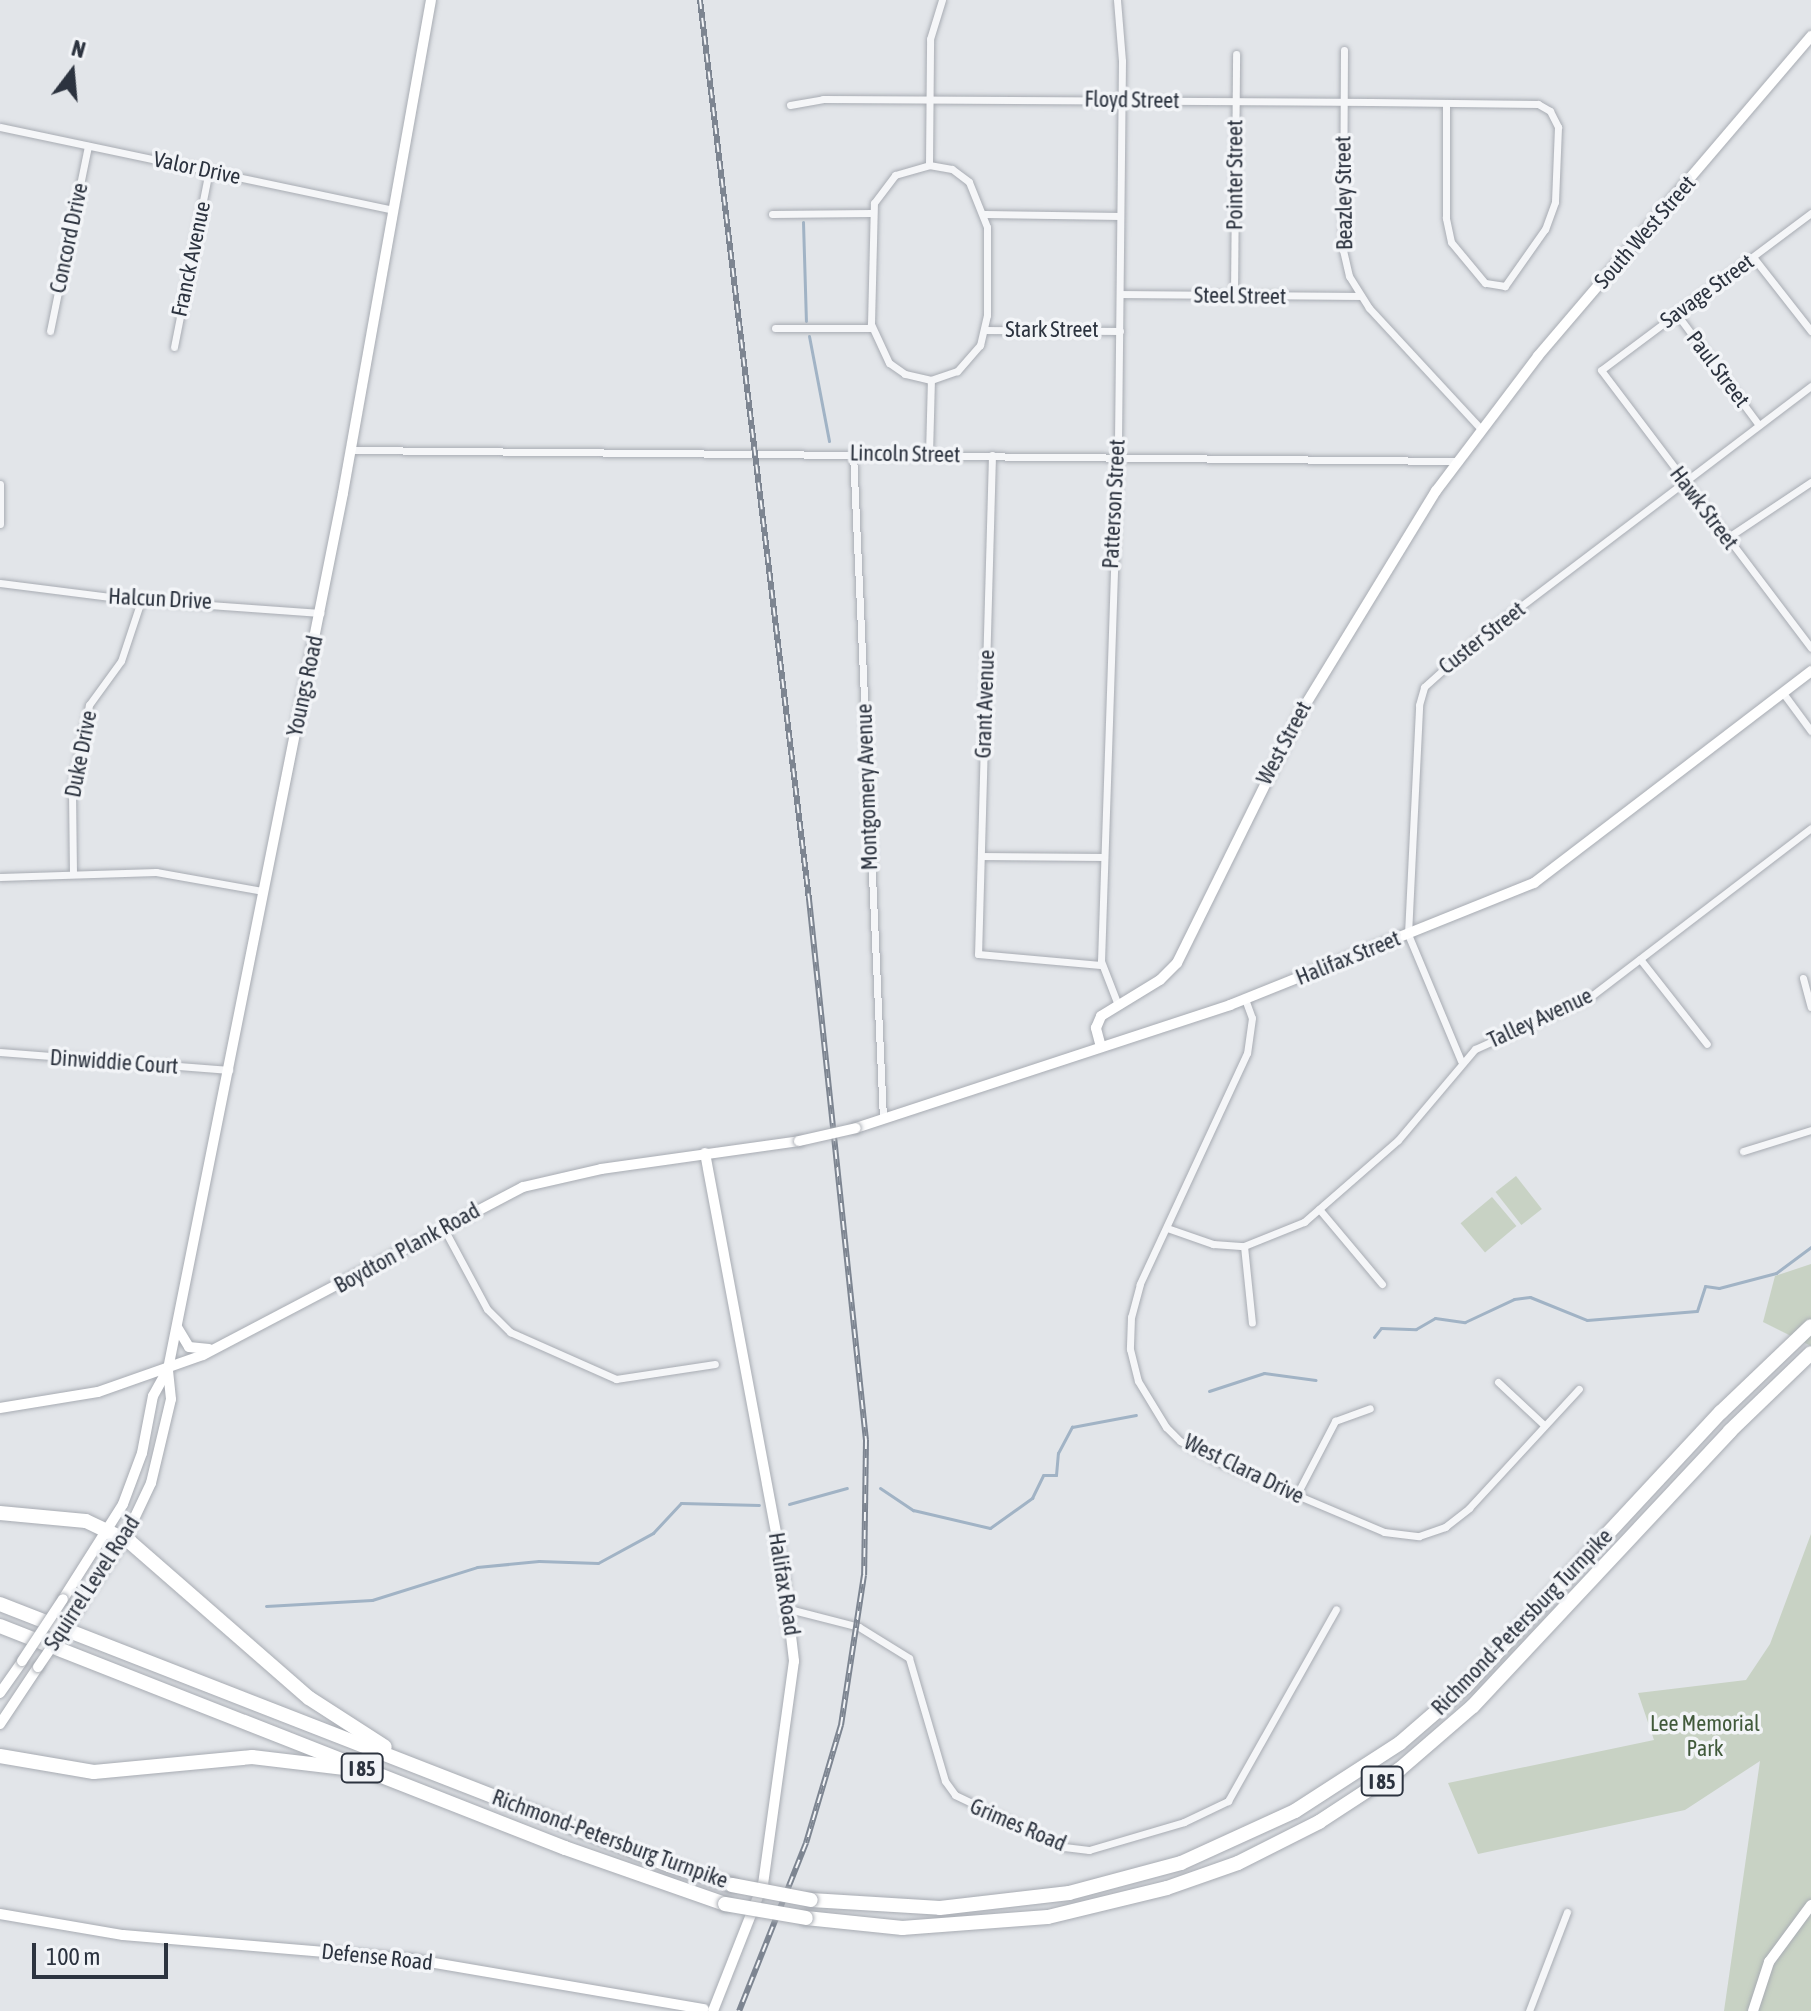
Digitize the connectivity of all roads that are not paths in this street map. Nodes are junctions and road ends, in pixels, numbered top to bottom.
1 (431, 0) edge
2 (942, 0) edge
3 (1117, 0) edge
4 (1811, 36) edge
5 (1344, 50) dead end
6 (1236, 54) dead end
7 (930, 99) junction
8 (1121, 101) junction
9 (1236, 101) junction
10 (1344, 102) junction
11 (1446, 103) junction
12 (790, 105) dead end
13 (0, 127) edge
14 (88, 146) junction
15 (929, 165) junction
16 (209, 171) junction
17 (393, 210) junction
18 (871, 213) junction
19 (1811, 213) edge
20 (772, 214) dead end
21 (985, 214) junction
22 (1120, 216) junction
23 (1753, 257) junction
24 (1120, 294) junction
25 (1234, 296) junction
26 (1359, 296) junction
27 (1676, 313) junction
28 (775, 328) dead end
29 (871, 328) junction
30 (984, 330) junction
31 (50, 331) dead end
32 (1120, 331) junction
33 (1811, 331) edge
34 (174, 347) dead end
35 (1602, 368) joint
36 (931, 380) junction
37 (1811, 386) edge
38 (1759, 425) junction
39 (1482, 430) junction
40 (351, 450) junction
41 (853, 453) junction
42 (929, 454) junction
43 (992, 455) junction
44 (1117, 456) junction
45 (1459, 461) junction
46 (1685, 481) junction
47 (1811, 482) edge
48 (0, 484) edge
49 (0, 524) edge
50 (1727, 538) junction
51 (0, 583) edge
52 (141, 601) junction
53 (320, 613) junction
54 (1811, 648) edge
55 (1811, 671) edge
56 (1783, 693) junction
57 (1811, 731) edge
58 (1811, 828) edge
59 (981, 856) junction
60 (1103, 857) junction
61 (73, 873) junction
62 (0, 877) edge
63 (263, 891) junction
64 (1408, 934) junction
65 (1640, 959) junction
66 (1101, 965) junction
67 (1803, 978) dead end
68 (1245, 999) junction
69 (1118, 1005) junction
70 (1811, 1007) edge
71 (1707, 1044) dead end
72 (1101, 1047) junction
73 (0, 1052) edge
74 (1461, 1061) junction
75 (229, 1070) junction
76 (883, 1119) junction
77 (1811, 1130) edge
78 (829, 1134) joint
79 (1743, 1151) dead end
80 (705, 1153) junction
81 (1319, 1209) junction
82 (443, 1227) junction
83 (1167, 1228) junction
84 (1244, 1246) junction
85 (1382, 1284) dead end
86 (1252, 1323) dead end
87 (176, 1325) junction
88 (1811, 1326) edge
89 (218, 1349) junction
90 (1811, 1353) edge
91 (715, 1364) dead end
92 (168, 1369) junction
93 (1498, 1382) dead end
94 (1579, 1389) dead end
95 (0, 1408) edge
96 (1370, 1408) dead end
97 (1544, 1425) junction
98 (1296, 1496) junction
99 (0, 1513) edge
100 (110, 1530) junction
101 (125, 1538) junction
102 (0, 1604) edge
103 (789, 1609) junction
104 (1336, 1609) dead end
105 (0, 1626) edge
106 (0, 1693) edge
107 (0, 1724) edge
108 (0, 1756) edge
109 (388, 1778) junction
110 (448, 1778) junction
111 (1811, 1905) edge
112 (1567, 1912) dead end
113 (0, 1914) edge
114 (709, 2010) edge
115 (1529, 2011) edge
116 (1753, 2011) edge

1 - 17 street, Youngs Road
2 - 7 street
3 - 8 street, Patterson Street
4 - 39 street, South West Street
5 - 10 street, Beazley Street
6 - 9 street, Pointer Street
7 - 8 street, Floyd Street
7 - 12 street, Floyd Street
7 - 15 street
8 - 9 street, Floyd Street
8 - 22 street, Patterson Street
9 - 10 street, Floyd Street
9 - 25 street, Pointer Street
10 - 11 street, Floyd Street
10 - 26 street, Beazley Street
11 - 11 street, Floyd Street
13 - 14 street, Valor Drive
14 - 16 street, Valor Drive
14 - 31 street, Concord Drive
15 - 18 street
15 - 21 street
16 - 17 street, Valor Drive
16 - 34 street, Franck Avenue
17 - 40 street, Youngs Road
18 - 20 street
18 - 29 street
19 - 23 street, Savage Street
21 - 22 street
21 - 30 street
22 - 24 street, Patterson Street
23 - 27 street, Savage Street
23 - 33 street
24 - 25 street, Steel Street
24 - 32 street, Patterson Street
25 - 26 street, Steel Street
26 - 39 street, Beazley Street
27 - 35 street, Savage Street
27 - 38 street, Paul Street
28 - 29 street
29 - 36 street
30 - 32 street, Stark Street
30 - 36 street
32 - 44 street, Patterson Street
35 - 46 street, Hawk Street
36 - 42 street
37 - 38 street, Custer Street
38 - 46 street, Custer Street
39 - 45 street, West Street
40 - 41 street, Lincoln Street
40 - 53 street, Youngs Road
41 - 42 street, Lincoln Street
41 - 76 street, Montgomery Avenue
42 - 43 street, Lincoln Street
43 - 44 street, Lincoln Street
43 - 59 street, Grant Avenue
44 - 45 street, Lincoln Street
44 - 60 street, Patterson Street
45 - 69 street, West Street
46 - 50 street, Hawk Street
46 - 64 street, Custer Street
47 - 50 street
48 - 49 street
50 - 54 street, Hawk Street
51 - 52 street, Halcun Drive
52 - 53 street, Halcun Drive
52 - 61 street, Duke Drive
53 - 63 street, Youngs Road
55 - 56 street, Halifax Street
56 - 57 street
56 - 64 street, Halifax Street
58 - 65 street, Talley Avenue
59 - 60 street
59 - 66 street, Grant Avenue
60 - 66 street, Patterson Street
61 - 62 street
61 - 63 street
63 - 75 street, Youngs Road
64 - 68 street, Halifax Street
64 - 74 street, Custer Street
65 - 71 street
65 - 74 street, Talley Avenue
66 - 69 street, Patterson Street
67 - 70 street
68 - 72 street, Halifax Street
68 - 83 street, West Clara Drive
69 - 72 street, West Street
72 - 76 street, Halifax Street
73 - 75 street, Dinwiddie Court
74 - 81 street, Talley Avenue
75 - 87 street, Youngs Road
76 - 78 street, Halifax Street, bridge
77 - 79 street
78 - 80 street, Boydton Plank Road, bridge
80 - 82 street, Boydton Plank Road
80 - 103 street, Halifax Road
81 - 84 street, Talley Avenue
81 - 85 street
82 - 89 street, Boydton Plank Road
82 - 91 street
83 - 84 street
83 - 98 street, West Clara Drive
84 - 86 street
87 - 89 street
87 - 92 street, Youngs Road
88 - 110 highway, Richmond-Petersburg Turnpike / I 85, bridge
89 - 92 street, Boydton Plank Road
90 - 109 highway, Richmond-Petersburg Turnpike / I 85, bridge
92 - 95 street, Boydton Plank Road
92 - 100 street, Squirrel Level Road
92 - 101 street, Squirrel Level Road
93 - 97 street
94 - 97 street, West Clara Drive
96 - 98 street
97 - 98 street, West Clara Drive
99 - 100 highway
100 - 101 highway
100 - 106 street, Squirrel Level Road, bridge
101 - 107 street, Squirrel Level Road, bridge
101 - 110 highway
102 - 110 highway, Richmond-Petersburg Turnpike / I 85
103 - 104 street, Grimes Road
103 - 114 street, Halifax Road
105 - 109 highway, Richmond-Petersburg Turnpike / I 85
108 - 109 highway
111 - 116 street
112 - 115 street
113 - 114 street, Defense Road

